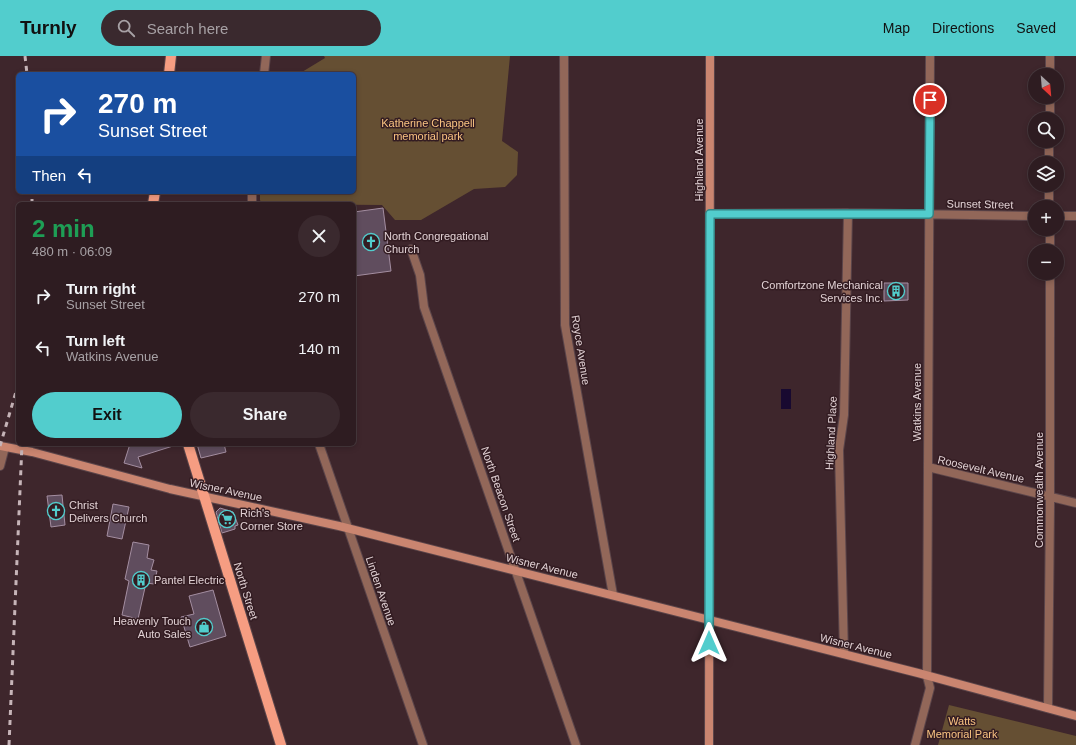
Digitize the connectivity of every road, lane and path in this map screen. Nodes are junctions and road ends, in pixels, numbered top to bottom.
1 (171, 56) edge
2 (266, 56) edge
3 (564, 56) edge
4 (710, 56) edge
5 (930, 56) edge
6 (1050, 56) edge
7 (1050, 68) edge
8 (169, 72) edge
9 (264, 72) edge
10 (848, 213) junction
11 (710, 214) junction
12 (929, 214) junction
13 (1028, 216) edge
14 (1064, 216) edge
15 (1076, 216) edge
16 (411, 249) dead end
17 (1050, 280) edge
18 (189, 446) edge
19 (320, 446) edge
20 (3, 447) edge
21 (0, 466) edge
22 (928, 468) junction
23 (1050, 496) junction
24 (204, 497) junction
25 (1076, 503) edge
26 (348, 528) junction
27 (516, 571) junction
28 (613, 595) junction
29 (709, 621) junction
30 (844, 654) junction
31 (928, 676) junction
32 (1048, 708) junction
33 (1076, 716) edge
34 (281, 745) edge
35 (423, 745) edge
36 (576, 745) edge
37 (709, 745) edge
38 (915, 745) edge

1 - 8 main road
2 - 9 street
3 - 28 street, Royce Avenue
4 - 11 street, Highland Avenue
5 - 12 street, Watkins Avenue
6 - 7 street
10 - 11 street, Sunset Street
10 - 12 street, Sunset Street
10 - 30 street, Highland Place
11 - 29 street, Highland Avenue
12 - 13 street, Sunset Street
12 - 22 street, Watkins Avenue
14 - 15 street
16 - 27 street, North Beacon Street
17 - 23 street, Commonwealth Avenue
18 - 24 main road, North Street
19 - 26 street, Linden Avenue
20 - 21 street
20 - 24 street, Wisner Avenue
22 - 23 street, Roosevelt Avenue
22 - 31 street, Watkins Avenue
23 - 25 street, Roosevelt Avenue
23 - 32 street, Commonwealth Avenue
24 - 26 street, Wisner Avenue
24 - 34 main road, North Street
26 - 27 street, Wisner Avenue
26 - 35 street, Linden Avenue
27 - 28 street, Wisner Avenue
27 - 36 street, North Beacon Street
28 - 29 street, Wisner Avenue
29 - 30 street, Wisner Avenue
29 - 37 street, Highland Avenue
30 - 31 street, Wisner Avenue
31 - 32 street, Wisner Avenue
31 - 38 street, Watkins Avenue
32 - 33 street, Wisner Avenue

